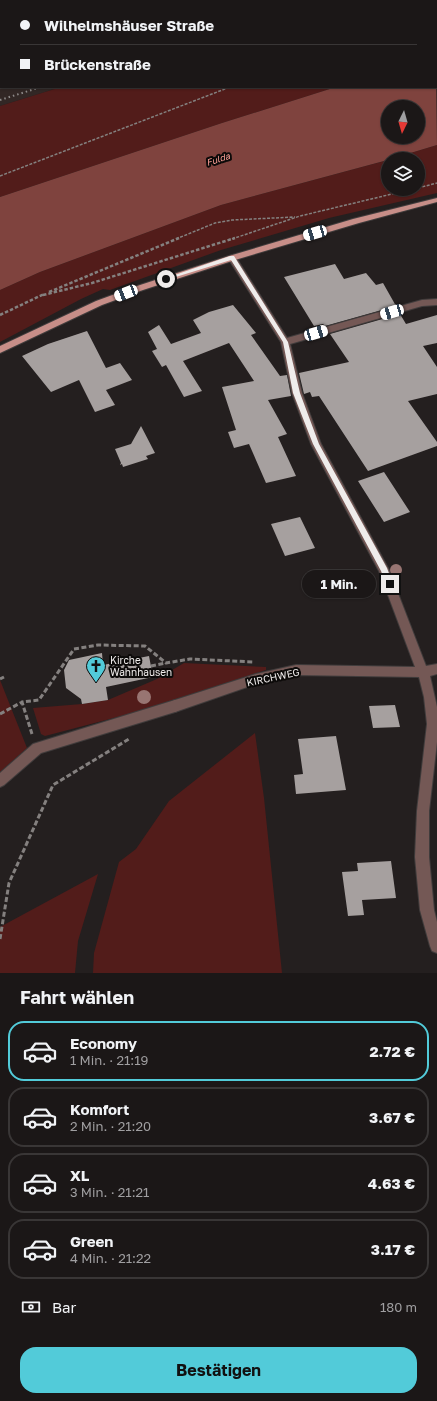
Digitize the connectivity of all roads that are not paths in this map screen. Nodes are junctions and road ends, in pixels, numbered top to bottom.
1 (437, 200) edge
2 (232, 258) junction
3 (437, 302) edge
4 (285, 342) junction
5 (0, 350) edge
6 (437, 669) edge
7 (423, 672) junction
8 (0, 781) edge
9 (437, 946) edge

1 - 2 main road
2 - 4 street
2 - 5 main road
3 - 4 street
4 - 7 street
6 - 7 street, KIRCHWEG
7 - 8 street, KIRCHWEG
7 - 9 street

